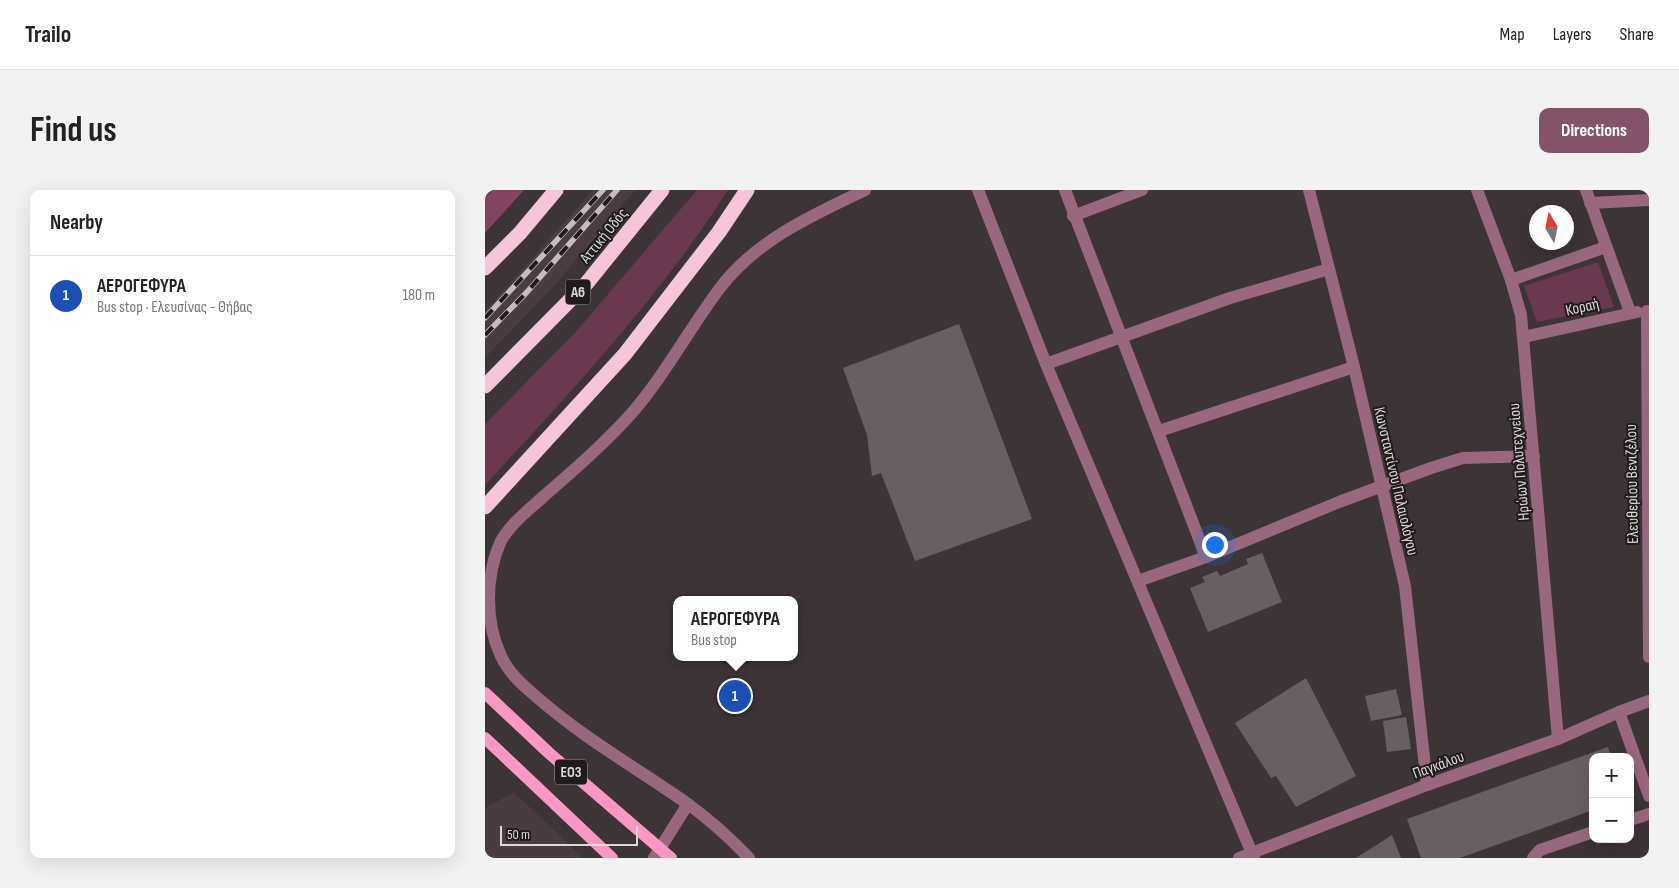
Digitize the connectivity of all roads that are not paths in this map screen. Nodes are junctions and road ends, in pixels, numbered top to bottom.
1 (557, 190) edge
2 (662, 190) edge
3 (747, 190) edge
4 (865, 190) edge
5 (978, 190) edge
6 (1065, 190) edge
7 (1142, 190) edge
8 (1309, 190) edge
9 (1477, 190) edge
10 (1586, 190) edge
11 (1649, 200) edge
12 (1590, 203) junction
13 (1073, 216) junction
14 (1606, 247) junction
15 (485, 268) edge
16 (1329, 269) junction
17 (1511, 280) junction
18 (1648, 311) edge
19 (1630, 312) junction
20 (1122, 336) junction
21 (1524, 337) junction
22 (1046, 364) junction
23 (1354, 367) junction
24 (485, 386) edge
25 (1159, 431) junction
26 (1648, 455) edge
27 (1534, 456) junction
28 (1380, 485) junction
29 (485, 508) edge
30 (1206, 558) junction
31 (1138, 581) junction
32 (1649, 657) edge
33 (485, 693) edge
34 (1649, 701) edge
35 (1619, 712) junction
36 (485, 738) edge
37 (1558, 739) junction
38 (1427, 785) junction
39 (1649, 796) edge
40 (688, 804) junction
41 (1649, 814) edge
42 (1634, 819) edge
43 (1589, 833) edge
44 (657, 853) edge
45 (1253, 855) edge
46 (612, 858) edge
47 (671, 858) edge
48 (749, 858) edge
49 (1239, 858) edge
50 (1533, 858) edge

1 - 15 highway
2 - 24 highway, Αττική Οδός / Α6
3 - 29 highway
4 - 40 street
5 - 22 street
6 - 13 street
7 - 13 street
8 - 16 street, Κωνσταντίνου Παλαιολόγου
9 - 17 street, Ηρώων Πολυτεχνείου
10 - 12 street
11 - 12 street
12 - 14 street
13 - 20 street
14 - 17 street
14 - 19 street
16 - 20 street
16 - 23 street, Κωνσταντίνου Παλαιολόγου
17 - 21 street, Ηρώων Πολυτεχνείου
18 - 19 street, Κοραή
18 - 26 street, Ελευθερίου Βενιζέλου
19 - 21 street, Κοραή
20 - 22 street
20 - 25 street
21 - 27 street, Ηρώων Πολυτεχνείου
22 - 31 street
23 - 25 street
23 - 28 street, Κωνσταντίνου Παλαιολόγου
25 - 30 street
26 - 32 street, Ελευθερίου Βενιζέλου
27 - 28 street
27 - 37 street, Ηρώων Πολυτεχνείου
28 - 30 street
28 - 38 street, Κωνσταντίνου Παλαιολόγου
30 - 31 street
31 - 45 street
33 - 44 main road, ΕΟ3
34 - 35 street, Παγκάλου
35 - 37 street, Παγκάλου
35 - 39 street
36 - 46 main road, ΕΟ3
37 - 38 street, Παγκάλου
38 - 45 street, Παγκάλου
40 - 44 street
40 - 48 street
41 - 42 street
43 - 50 street
44 - 47 main road, ΕΟ3
45 - 49 street, Παγκάλου

